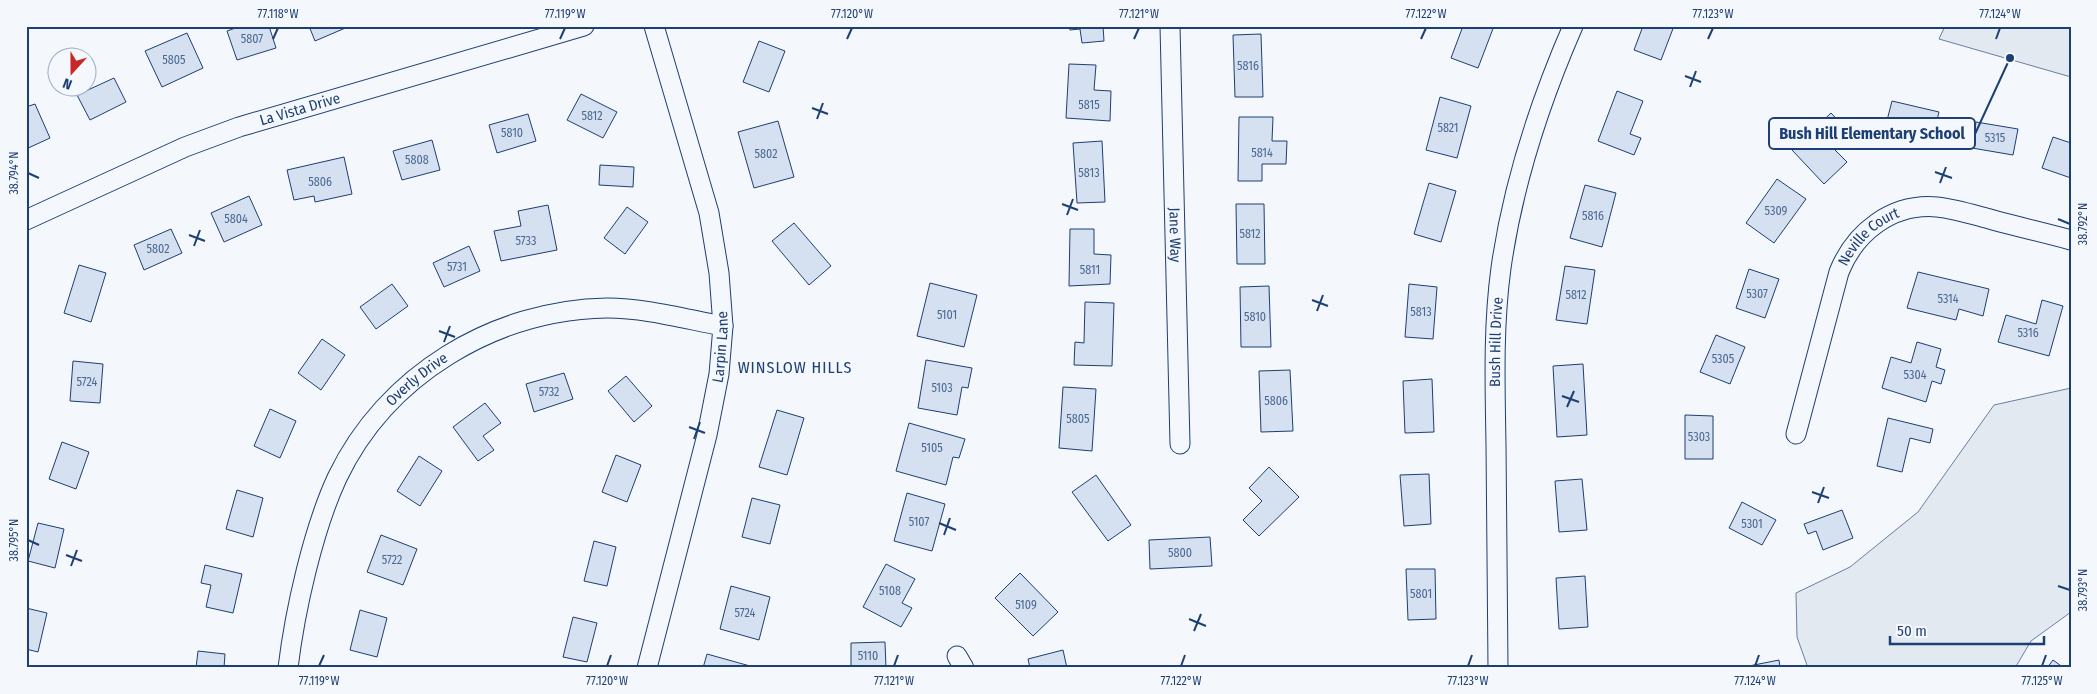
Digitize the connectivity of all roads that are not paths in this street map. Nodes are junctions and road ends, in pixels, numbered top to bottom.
1 (584, 26) edge
2 (654, 26) edge
3 (1170, 26) edge
4 (1573, 26) edge
5 (26, 220) edge
6 (2071, 240) edge
7 (723, 326) junction
8 (1796, 434) dead end
9 (1180, 444) dead end
10 (288, 668) edge
11 (648, 668) edge
12 (1498, 668) edge

1 - 5 street, La Vista Drive
2 - 7 street, Larpin Lane
3 - 9 street, Jane Way
4 - 12 street, Bush Hill Drive
6 - 8 street, Neville Court
7 - 10 street, Overly Drive
7 - 11 street, Larpin Lane

